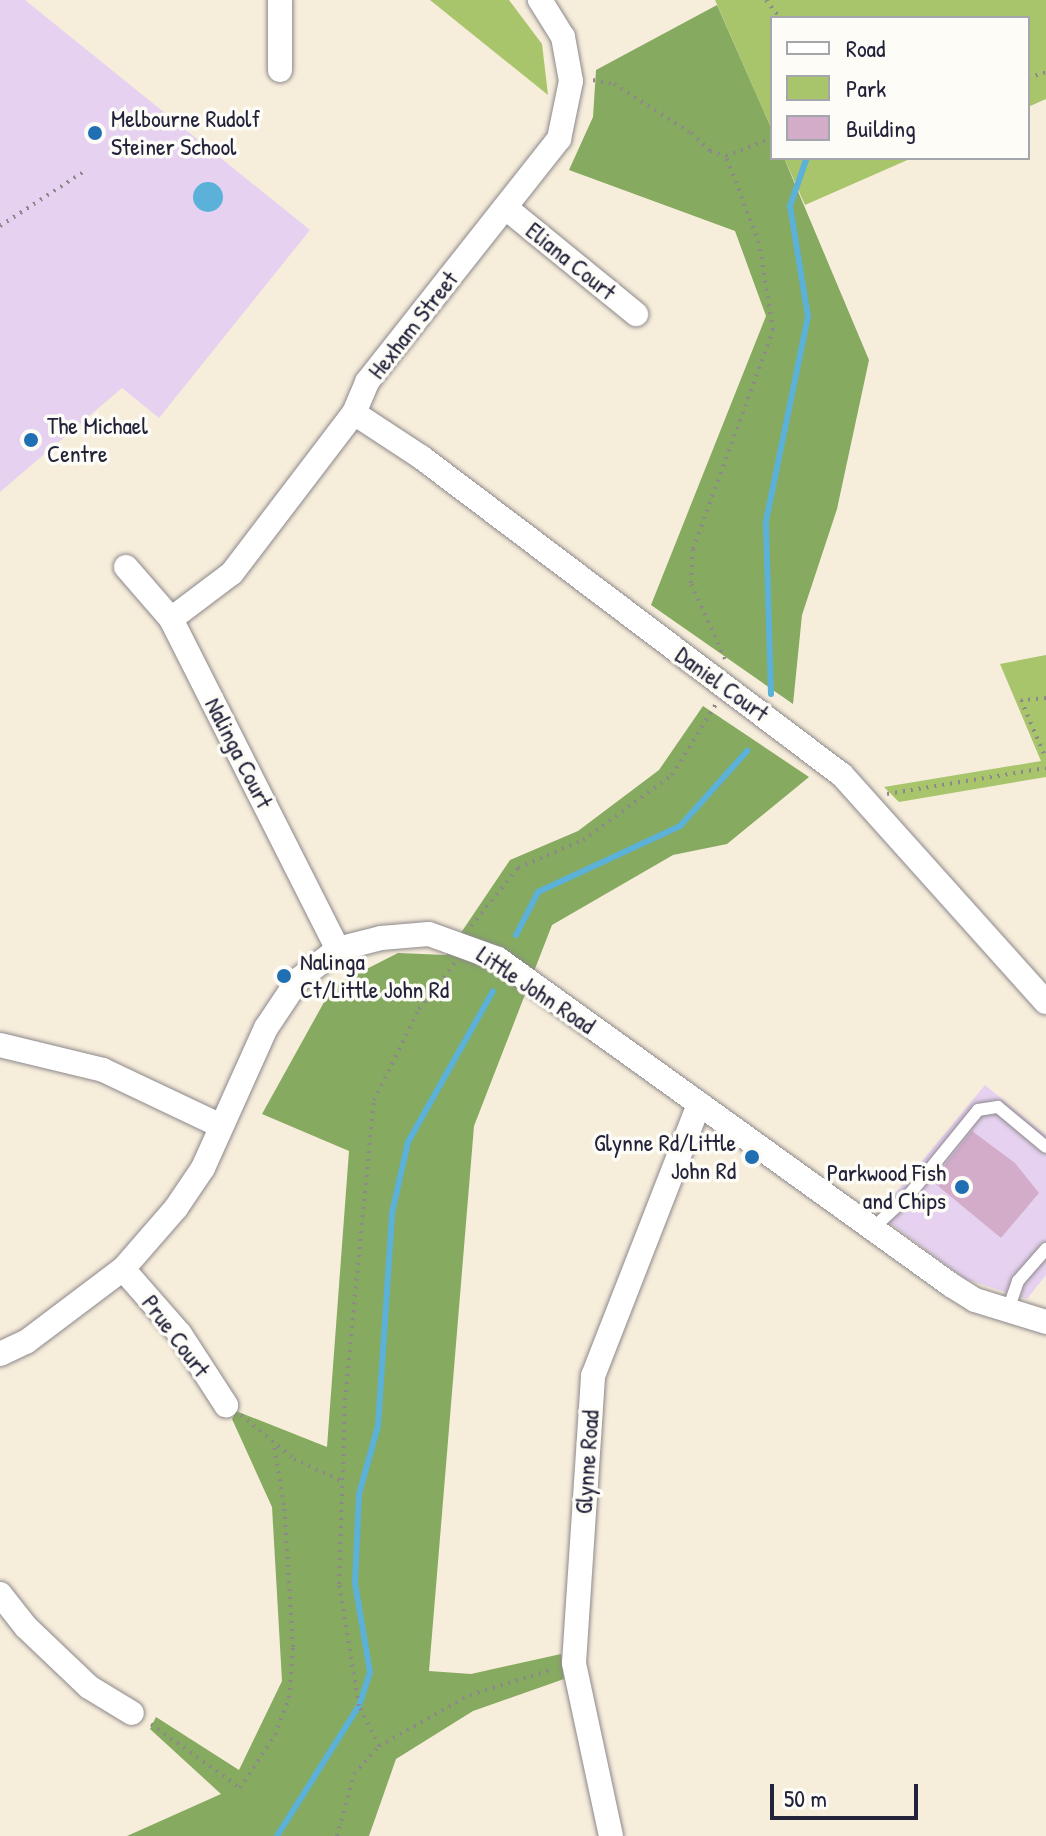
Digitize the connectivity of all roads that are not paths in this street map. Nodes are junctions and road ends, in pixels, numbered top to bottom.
1 (280, 0) edge
2 (540, 0) edge
3 (280, 70) dead end
4 (506, 208) junction
5 (636, 314) dead end
6 (354, 413) junction
7 (126, 567) dead end
8 (171, 619) junction
9 (338, 949) junction
10 (1046, 1002) edge
11 (0, 1045) edge
12 (699, 1104) junction
13 (221, 1126) junction
14 (1046, 1147) edge
15 (872, 1229) junction
16 (1046, 1249) edge
17 (123, 1269) junction
18 (1008, 1310) junction
19 (1046, 1322) edge
20 (0, 1354) edge
21 (226, 1405) road end
22 (0, 1594) edge
23 (132, 1713) road end
24 (611, 1836) edge

1 - 3 street
2 - 4 street, Hexham Street
4 - 5 street, Eliana Court
4 - 6 street, Hexham Street
6 - 8 street, Hexham Street
6 - 10 street, Daniel Court
7 - 8 street, Nalinga Court
8 - 9 street, Nalinga Court
9 - 12 street, Little John Road
9 - 13 street, Little John Road
11 - 13 street
12 - 15 street, Little John Road
12 - 24 street, Glynne Road
13 - 17 street, Little John Road
14 - 15 lane
15 - 18 street, Little John Road
16 - 18 lane
17 - 20 street, Little John Road
17 - 21 street, Prue Court
18 - 19 street, Little John Road
22 - 23 street

